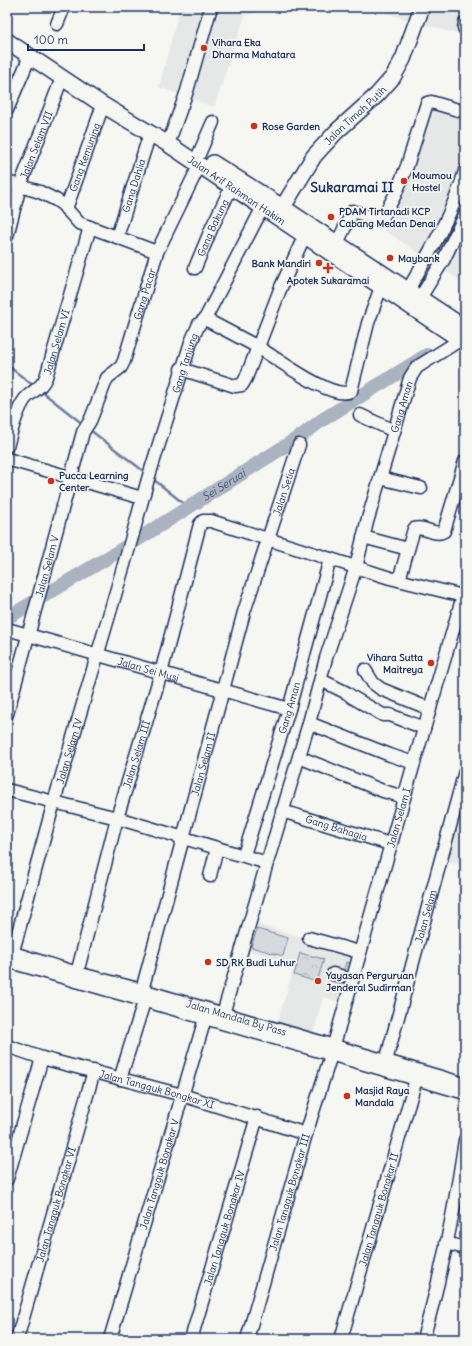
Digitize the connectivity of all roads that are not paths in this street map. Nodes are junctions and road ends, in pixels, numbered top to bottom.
1 (64, 7) edge
2 (211, 7) edge
3 (422, 7) edge
4 (58, 24) dead end
5 (7, 30) edge
6 (7, 41) edge
7 (30, 56) junction
8 (62, 78) junction
9 (103, 105) junction
10 (7, 110) edge
11 (465, 112) edge
12 (213, 122) dead end
13 (150, 133) junction
14 (169, 140) junction
15 (199, 160) junction
16 (465, 171) edge
17 (7, 182) edge
18 (20, 186) junction
19 (232, 188) junction
20 (462, 196) edge
21 (265, 203) junction
22 (66, 209) junction
23 (280, 212) junction
24 (465, 215) edge
25 (90, 228) junction
26 (7, 236) edge
27 (117, 237) junction
28 (304, 237) junction
29 (337, 243) junction
30 (430, 251) junction
31 (157, 252) junction
32 (444, 259) junction
33 (195, 268) dead end
34 (381, 288) junction
35 (414, 294) junction
36 (205, 318) junction
37 (463, 337) edge
38 (258, 347) junction
39 (181, 369) junction
40 (360, 415) dead end
41 (88, 425) joint
42 (394, 431) junction
43 (299, 445) dead end
44 (7, 446) edge
45 (7, 459) edge
46 (465, 461) edge
47 (71, 477) junction
48 (380, 478) junction
49 (421, 488) dead end
50 (142, 498) junction
51 (363, 537) junction
52 (267, 538) junction
53 (129, 546) joint
54 (408, 550) junction
55 (330, 559) junction
56 (356, 567) junction
57 (399, 580) junction
58 (464, 592) edge
59 (7, 629) edge
60 (29, 635) junction
61 (97, 656) junction
62 (365, 670) dead end
63 (161, 673) junction
64 (320, 680) junction
65 (222, 690) junction
66 (289, 709) junction
67 (430, 709) junction
68 (7, 714) edge
69 (309, 723) junction
70 (424, 728) junction
71 (299, 757) junction
72 (414, 763) junction
73 (465, 771) edge
74 (7, 790) edge
75 (404, 797) junction
76 (54, 802) junction
77 (282, 811) junction
78 (117, 818) junction
79 (184, 838) junction
80 (390, 844) junction
81 (217, 848) junction
82 (244, 855) junction
83 (267, 863) junction
84 (210, 876) dead end
85 (310, 938) dead end
86 (359, 952) junction
87 (9, 957) edge
88 (76, 977) junction
89 (143, 996) junction
90 (207, 1014) junction
91 (223, 1014) junction
92 (7, 1046) edge
93 (332, 1050) junction
94 (42, 1058) junction
95 (386, 1061) junction
96 (94, 1071) junction
97 (120, 1079) junction
98 (416, 1079) junction
99 (465, 1084) edge
100 (465, 1093) edge
101 (182, 1095) junction
102 (256, 1117) junction
103 (306, 1134) junction
104 (465, 1140) edge
105 (7, 1179) edge
106 (446, 1243) junction
107 (465, 1248) edge
108 (17, 1339) edge
109 (110, 1339) edge
110 (191, 1339) edge
111 (247, 1339) edge
112 (341, 1339) edge
113 (423, 1339) edge

1 - 4 street
2 - 14 street
3 - 23 main road, Jalan Timah Putih
5 - 14 main road, Jalan Arif Rahman Hakim
6 - 7 main road, Jalan Arif Rahman Hakim
7 - 8 main road, Jalan Arif Rahman Hakim
7 - 10 street
8 - 9 main road, Jalan Arif Rahman Hakim
8 - 18 street, Jalan Selam VII
9 - 13 main road, Jalan Arif Rahman Hakim
9 - 22 street, Gang Kemuning
11 - 29 street
12 - 15 street, Gang Pacar
13 - 14 main road, Jalan Arif Rahman Hakim
13 - 27 street, Gang Dahlia
14 - 15 main road, Jalan Arif Rahman Hakim
15 - 19 main road, Jalan Arif Rahman Hakim
15 - 21 main road, Jalan Arif Rahman Hakim
15 - 31 street, Gang Pacar
16 - 20 street
17 - 18 street
18 - 22 street
18 - 26 street, Jalan Selam VII
19 - 21 main road, Jalan Arif Rahman Hakim
19 - 33 street, Gang Bakung
20 - 30 street
21 - 23 main road, Jalan Arif Rahman Hakim
21 - 36 street, Gang Tanjung
22 - 25 street
23 - 28 main road, Jalan Arif Rahman Hakim
23 - 29 main road, Jalan Arif Rahman Hakim
24 - 32 street
25 - 27 street
25 - 44 street, Jalan Selam VI
27 - 31 street
28 - 34 main road, Jalan Arif Rahman Hakim
28 - 38 street
29 - 35 main road, Jalan Arif Rahman Hakim
30 - 32 street
30 - 35 street
31 - 41 street, Gang Pacar
32 - 35 street
34 - 37 main road, Jalan Arif Rahman Hakim
34 - 38 street
35 - 37 main road, Jalan Arif Rahman Hakim
36 - 38 street
36 - 39 street, Gang Tanjung
37 - 42 street, Gang Aman
38 - 39 street
39 - 50 street, Gang Tanjung
40 - 42 street
41 - 47 street, Jalan Selam V
42 - 48 street, Gang Aman
43 - 52 street, Jalan Setia
45 - 47 street
46 - 54 street
47 - 50 street
47 - 60 street, Jalan Selam V
48 - 49 street
48 - 51 street, Gang Aman
50 - 53 street, Gang Tanjung
51 - 54 street
51 - 56 street, Gang Aman
52 - 55 street
52 - 63 street, Jalan Selam III
52 - 65 street, Jalan Selam II
53 - 61 street, Jalan Selam IV
54 - 57 street
55 - 56 street
55 - 66 street, Gang Aman
56 - 57 street
56 - 64 street, Gang Aman
57 - 58 street
58 - 67 street, Jalan Selam I
59 - 60 street, Jalan Sei Musi
60 - 61 street, Jalan Sei Musi
60 - 68 street, Jalan Selam V
61 - 63 street, Jalan Sei Musi
61 - 76 street, Jalan Selam IV
62 - 67 street
63 - 65 street, Jalan Sei Musi
63 - 78 street, Jalan Selam III
64 - 69 street, Gang Aman
64 - 70 street
65 - 66 street, Jalan Sei Musi
65 - 79 street, Jalan Selam II
66 - 82 street, Gang Aman
67 - 70 street, Jalan Selam I
69 - 71 street, Gang Aman
69 - 72 street
70 - 72 street, Jalan Selam I
71 - 75 street
71 - 77 street, Gang Aman
72 - 75 street, Jalan Selam I
73 - 95 street, Jalan Selam
74 - 76 street
75 - 80 street, Jalan Selam I
76 - 78 street
76 - 87 street, Jalan Selam IV
77 - 80 street, Gang Bahagia
77 - 83 street, Gang Aman
78 - 79 street
78 - 88 street, Jalan Selam III
79 - 81 street
79 - 89 street, Jalan Selam II
80 - 86 street, Jalan Selam I
81 - 82 street
81 - 84 street
82 - 83 street
83 - 91 street, Gang Aman
85 - 86 street
86 - 93 street, Jalan Selam I
87 - 88 street, Jalan Mandala By Pass
88 - 89 street, Jalan Mandala By Pass
89 - 90 street, Jalan Mandala By Pass
89 - 97 street, Jalan Selam II
90 - 91 street, Jalan Mandala By Pass
90 - 93 street, Jalan Mandala By Pass
90 - 101 street, Jalan Tangguk Bongkar V
91 - 93 street, Jalan Mandala By Pass
92 - 94 street, Jalan Tangguk Bongkar XI
93 - 95 street, Jalan Mandala By Pass
93 - 98 street, Jalan Mandala By Pass
93 - 103 street, Jalan Tangguk Bongkar III
94 - 96 street, Jalan Tangguk Bongkar XI
94 - 105 street
95 - 99 street, Jalan Mandala By Pass
96 - 97 street, Jalan Tangguk Bongkar XI
96 - 108 street, Jalan Tangguk Bongkar VI
97 - 101 street, Jalan Tangguk Bongkar XI
98 - 100 street, Jalan Mandala By Pass
98 - 112 street, Jalan Tangguk Bongkar II
101 - 102 street, Jalan Tangguk Bongkar XI
101 - 109 street, Jalan Tangguk Bongkar V
102 - 103 street, Jalan Tangguk Bongkar XI
102 - 110 street, Jalan Tangguk Bongkar IV
103 - 111 street, Jalan Tangguk Bongkar III
104 - 106 street
106 - 107 street
106 - 113 street

